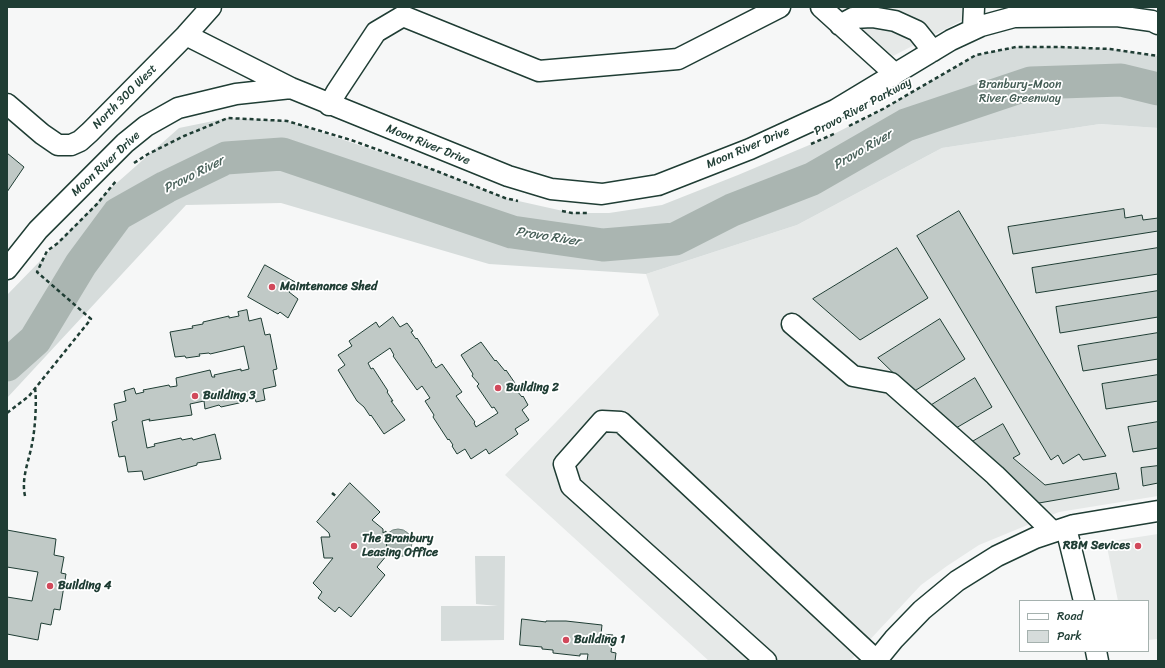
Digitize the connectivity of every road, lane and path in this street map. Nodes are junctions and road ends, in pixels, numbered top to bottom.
1 (211, 7) edge
2 (780, 7) edge
3 (821, 7) edge
4 (974, 7) edge
5 (405, 11) edge
6 (899, 14) edge
7 (1158, 24) edge
8 (840, 25) junction
9 (973, 30) junction
10 (186, 35) junction
11 (934, 51) junction
12 (1158, 56) edge
13 (895, 74) junction
14 (291, 88) junction
15 (7, 104) edge
16 (330, 105) junction
17 (845, 128) dead end
18 (838, 131) dead end
19 (811, 144) dead end
20 (129, 167) dead end
21 (119, 177) dead end
22 (520, 201) dead end
23 (557, 210) dead end
24 (594, 213) dead end
25 (10, 266) edge
26 (792, 324) dead end
27 (35, 388) junction
28 (7, 413) edge
29 (332, 493) dead end
30 (25, 496) dead end
31 (337, 497) dead end
32 (1158, 511) edge
33 (1059, 530) junction
34 (1084, 600) edge
35 (766, 661) edge
36 (876, 661) edge

1 - 10 street, North 300 West
2 - 5 street
3 - 8 street
4 - 9 street
5 - 16 street
6 - 8 street
6 - 11 street
7 - 9 street, Moon River Drive
8 - 13 street
9 - 11 street, Moon River Drive
10 - 14 street
10 - 15 street, North 300 West
11 - 13 street, Moon River Drive
12 - 17 path, Provo River Parkway
13 - 16 street, Moon River Drive
14 - 16 street
14 - 25 street, Moon River Drive
18 - 19 path, Provo River Parkway
20 - 22 path
21 - 27 path
23 - 24 path
26 - 33 street
27 - 28 path
27 - 30 path
29 - 31 path
32 - 33 street
33 - 34 street
33 - 36 street
35 - 36 street

